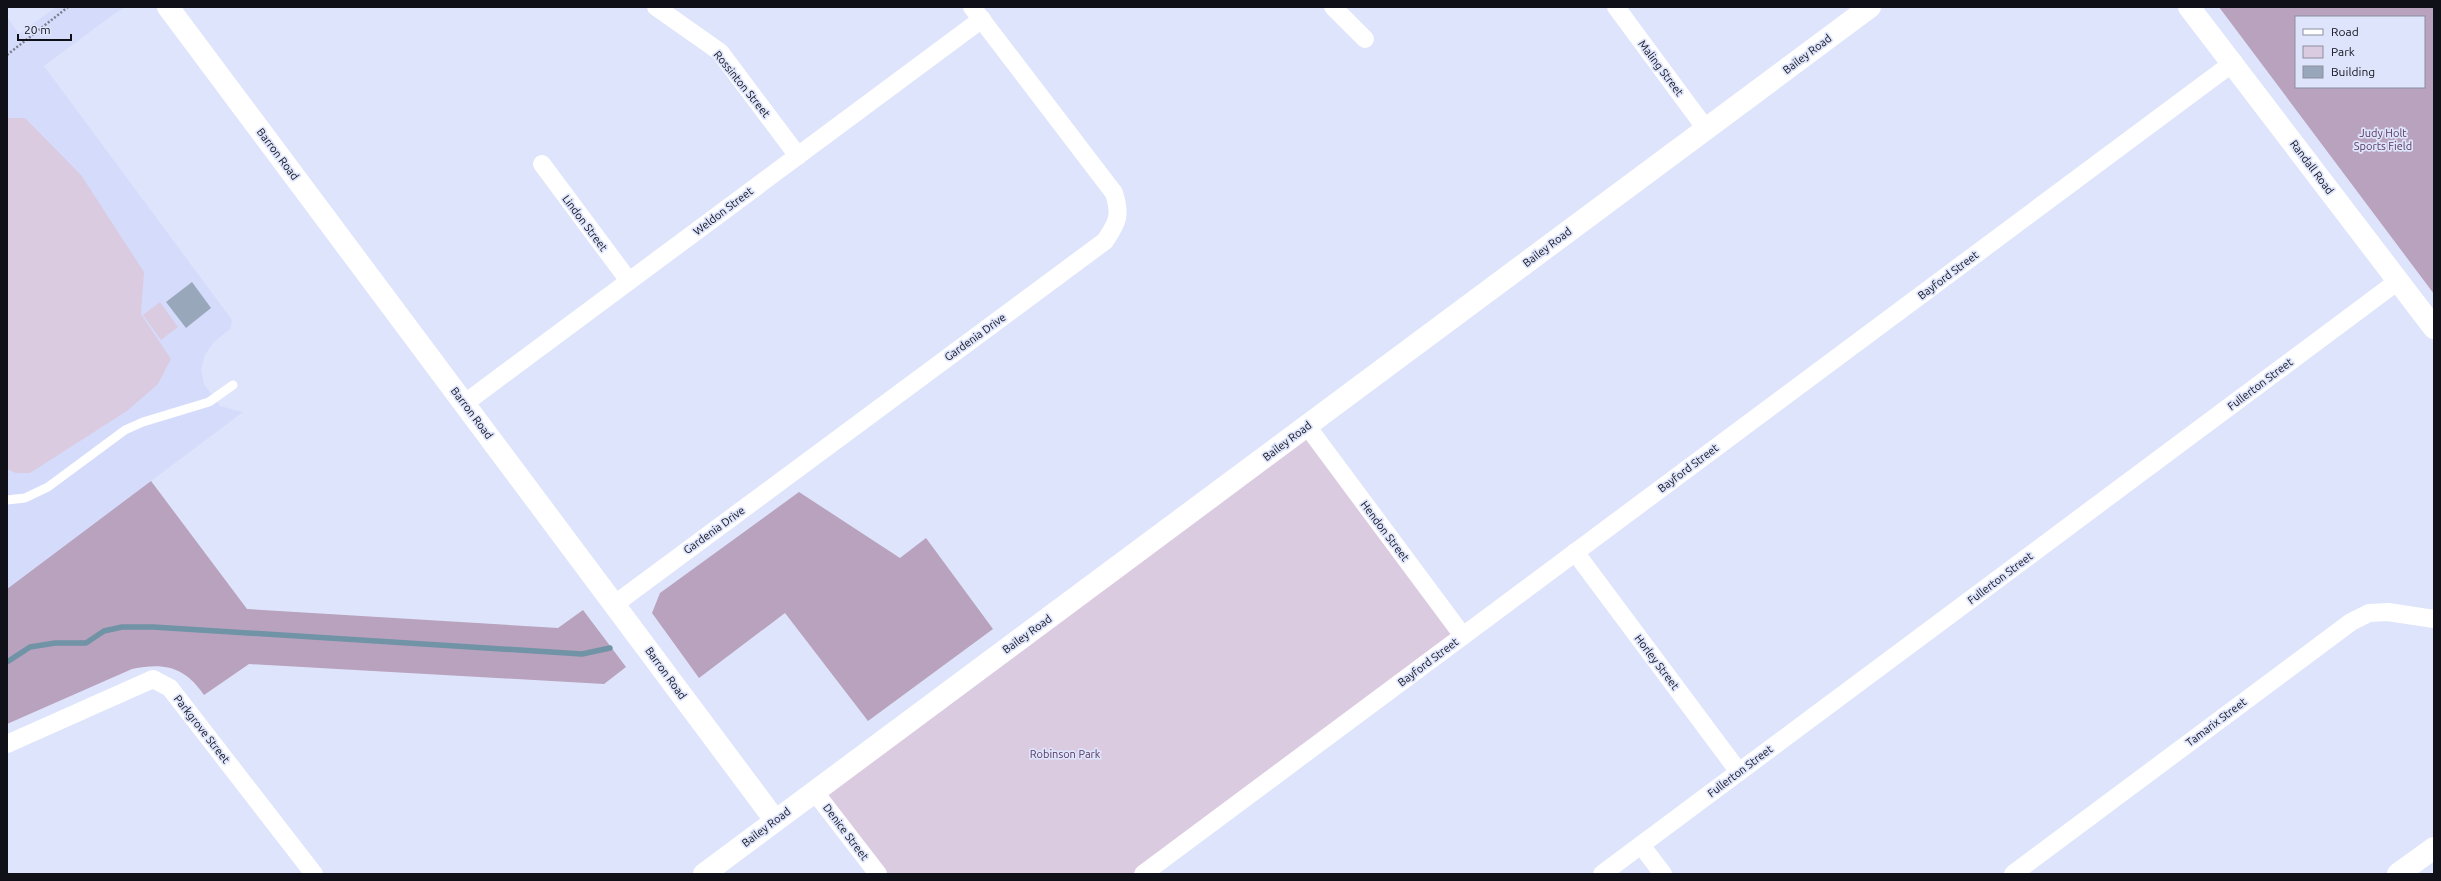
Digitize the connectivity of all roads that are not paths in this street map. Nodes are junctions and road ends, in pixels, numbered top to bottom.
1 (168, 7) edge
2 (656, 7) edge
3 (1333, 7) edge
4 (1616, 7) edge
5 (1870, 7) edge
6 (2190, 7) edge
7 (977, 13) edge
8 (1365, 39) dead end
9 (2234, 62) junction
10 (1706, 129) junction
11 (798, 156) junction
12 (542, 164) dead end
13 (629, 281) junction
14 (2398, 281) junction
15 (2434, 328) edge
16 (233, 386) dead end
17 (465, 403) junction
18 (1307, 426) junction
19 (7, 500) edge
20 (1575, 552) junction
21 (615, 604) junction
22 (2434, 618) edge
23 (1463, 636) junction
24 (7, 744) edge
25 (1739, 772) junction
26 (814, 791) junction
27 (775, 820) junction
28 (1641, 845) junction
29 (2434, 848) edge
30 (314, 874) edge
31 (704, 874) edge
32 (878, 874) edge
33 (1143, 874) edge
34 (1602, 874) edge
35 (1663, 874) edge
36 (2013, 874) edge
37 (2398, 874) edge

1 - 17 street, Barron Road
2 - 11 street, Rossinton Street
3 - 8 street
4 - 10 street, Maling Street
5 - 10 street, Bailey Road
6 - 9 street, Randall Road
7 - 11 street, Weldon Street
7 - 21 street, Gardenia Drive
9 - 14 street, Randall Road
9 - 20 street, Bayford Street
10 - 18 street, Bailey Road
11 - 13 street, Weldon Street
12 - 13 street, Lindon Street
13 - 17 street, Weldon Street
14 - 15 street, Randall Road
14 - 25 street, Fullerton Street
16 - 19 lane
17 - 21 street, Barron Road
18 - 23 street, Hendon Street
18 - 26 street, Bailey Road
20 - 23 street, Bayford Street
20 - 25 street, Horley Street
21 - 27 street, Barron Road
22 - 36 street, Tamarix Street
23 - 33 street, Bayford Street
24 - 30 street, Parkgrove Street
25 - 28 street, Fullerton Street
26 - 27 street, Bailey Road
26 - 32 street, Denice Street
27 - 31 street, Bailey Road
28 - 34 street, Fullerton Street
28 - 35 street
29 - 37 street

